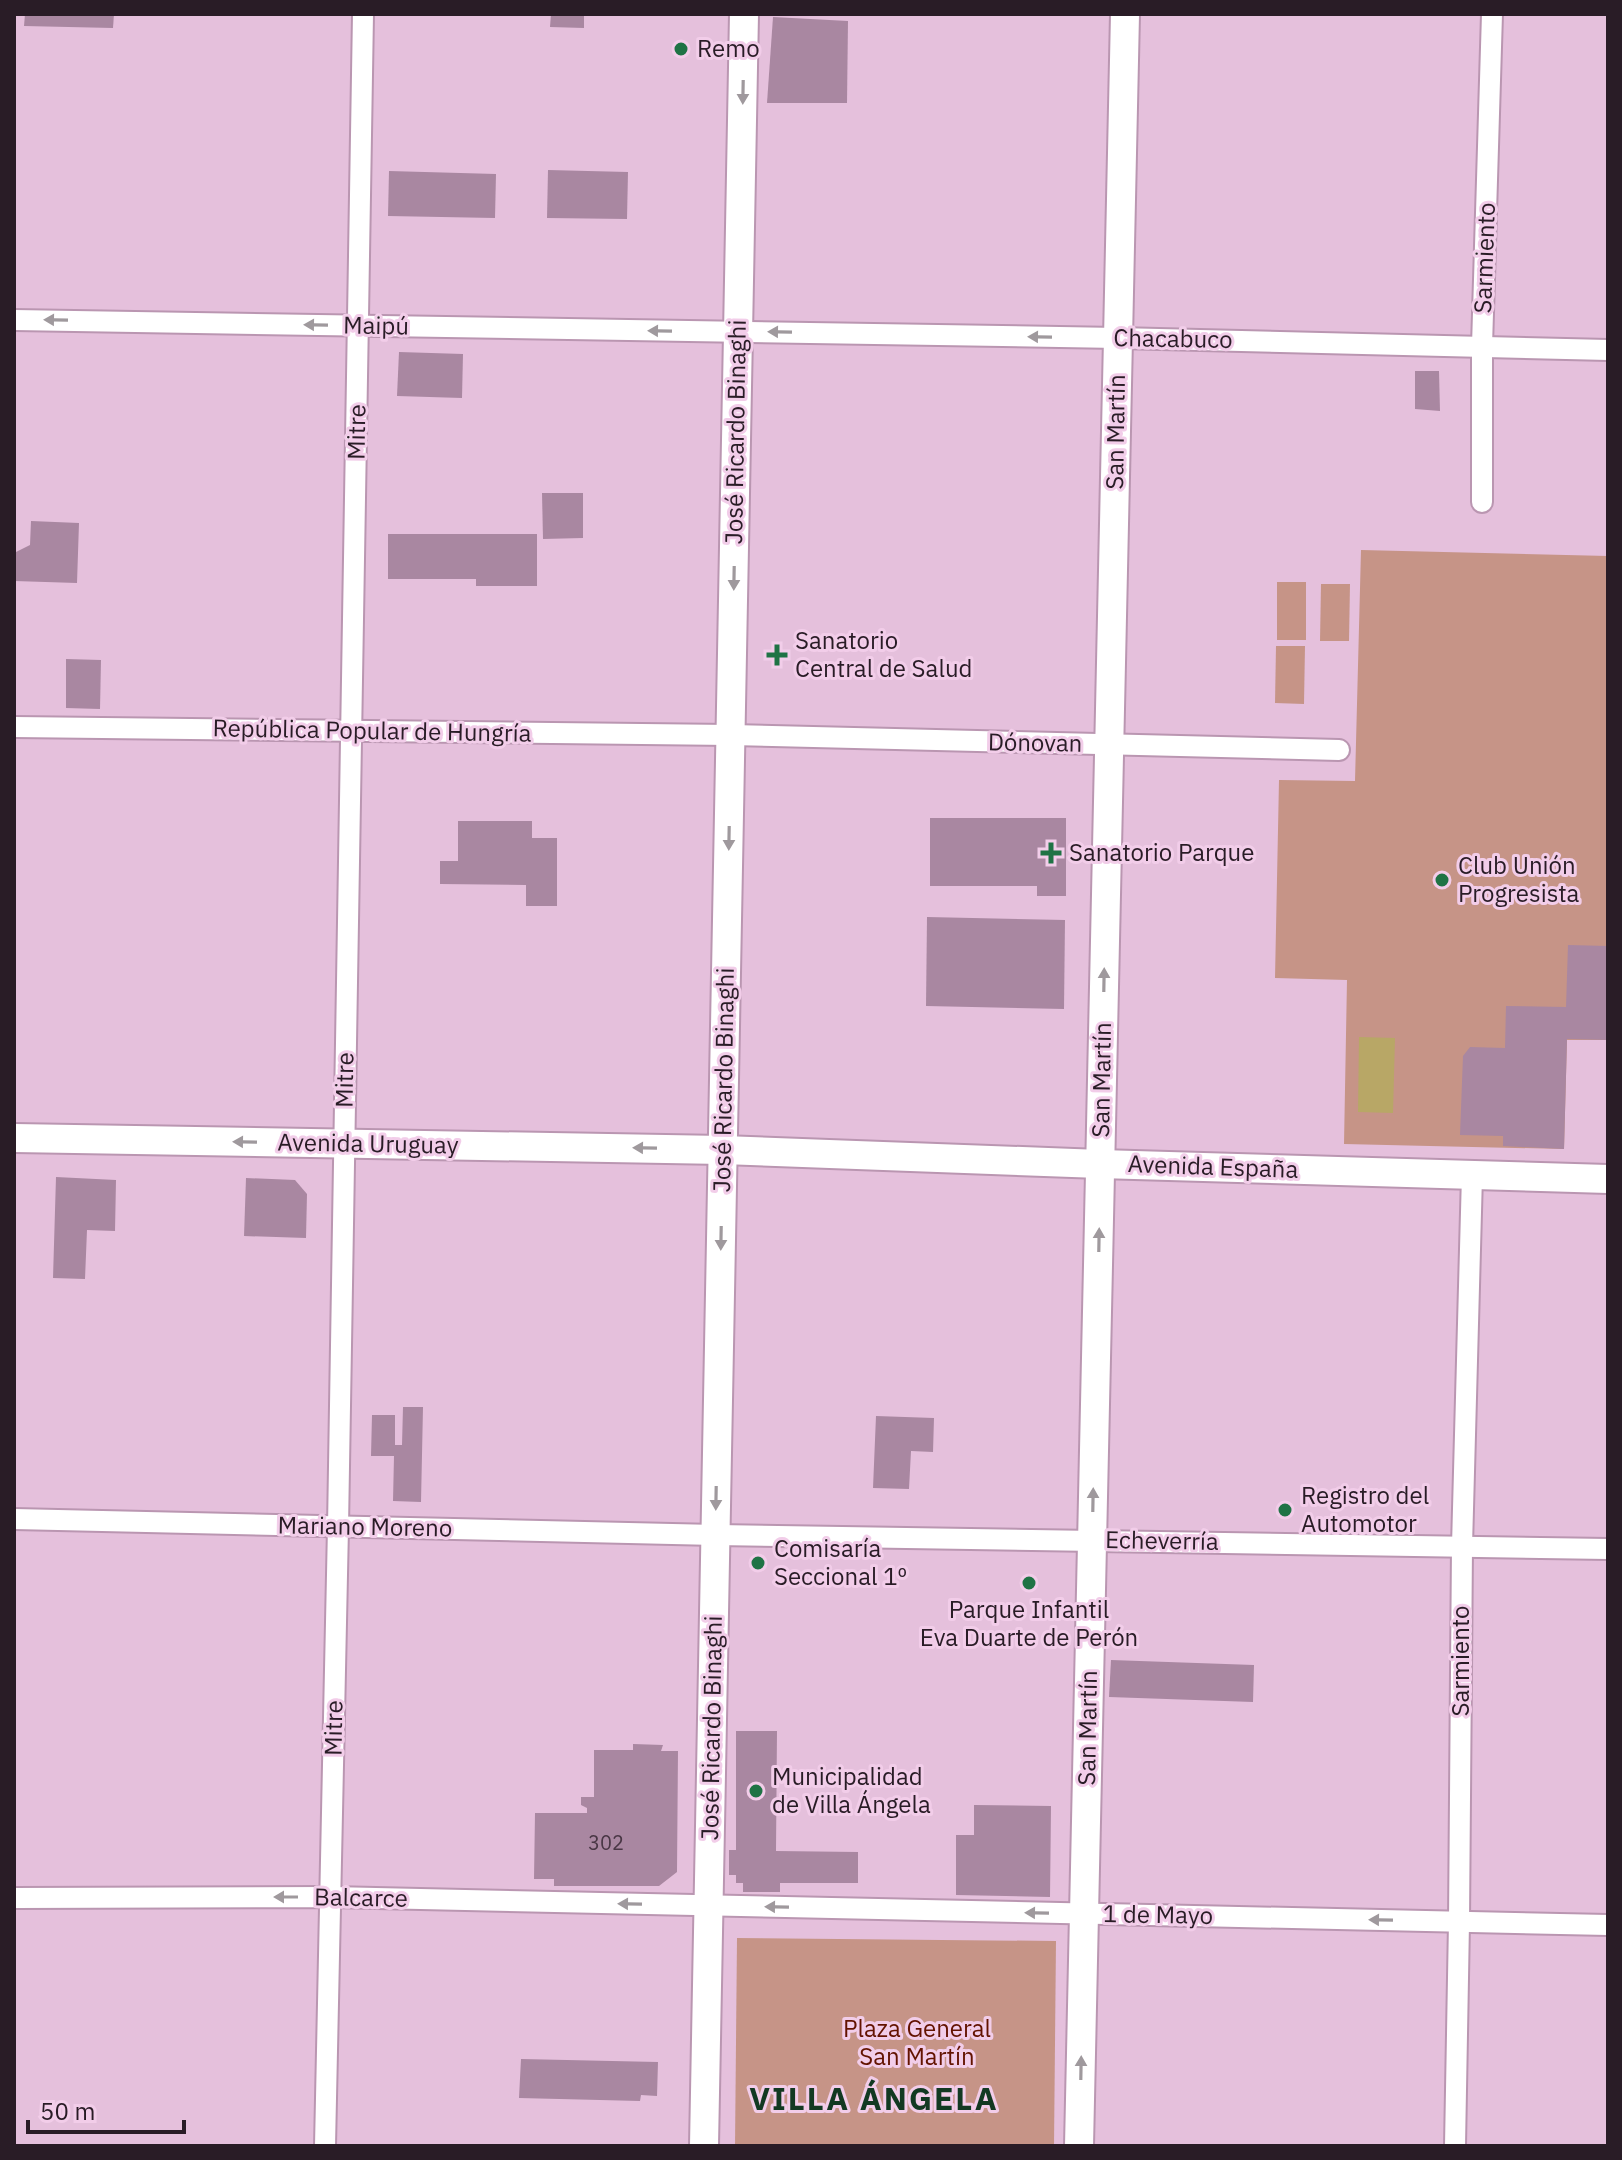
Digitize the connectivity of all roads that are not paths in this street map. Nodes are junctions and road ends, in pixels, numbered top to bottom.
1 (363, 14) edge
2 (744, 14) edge
3 (1125, 14) edge
4 (1492, 14) edge
5 (14, 320) edge
6 (359, 326) junction
7 (738, 332) junction
8 (1118, 338) junction
9 (1482, 346) junction
10 (1608, 350) edge
11 (1482, 502) dead end
12 (14, 727) edge
13 (351, 731) junction
14 (731, 735) junction
15 (1109, 745) junction
16 (1339, 750) dead end
17 (14, 1138) edge
18 (344, 1144) junction
19 (723, 1150) junction
20 (1100, 1164) junction
21 (1472, 1175) junction
22 (1608, 1179) edge
23 (14, 1519) edge
24 (338, 1527) junction
25 (716, 1535) junction
26 (1092, 1540) junction
27 (1462, 1546) junction
28 (1608, 1549) edge
29 (331, 1897) junction
30 (14, 1898) edge
31 (708, 1905) junction
32 (1084, 1914) junction
33 (1459, 1922) junction
34 (1608, 1925) edge
35 (325, 2146) edge
36 (704, 2146) edge
37 (1079, 2146) edge
38 (1455, 2146) edge

1 - 6 street, Mitre
2 -> 7 street, José Ricardo Binaghi
3 - 8 street, San Martín
4 - 9 street, Sarmiento
6 -> 5 street, Maipú
7 -> 6 street, Maipú
6 - 13 street, Mitre
8 -> 7 street, Chacabuco
7 -> 14 street, José Ricardo Binaghi
8 - 9 street, Chacabuco
8 - 15 street, San Martín
9 - 10 street, Chacabuco
9 - 11 street, Sarmiento
12 - 13 street, República Popular de Hungría
13 - 14 street, República Popular de Hungría
13 - 18 street, Mitre
14 - 15 street, Dónovan
14 -> 19 street, José Ricardo Binaghi
15 - 16 street, Dónovan
20 -> 15 street, San Martín
18 -> 17 street, Avenida Uruguay
19 -> 18 street, Avenida Uruguay
18 - 24 street, Mitre
19 - 20 street, Avenida España
19 -> 25 street, José Ricardo Binaghi
20 - 21 street, Avenida España
26 -> 20 street, San Martín
21 - 22 street, Avenida España
21 - 27 street, Sarmiento
23 - 24 street, Mariano Moreno
24 - 25 street, Mariano Moreno
24 - 29 street, Mitre
25 - 26 street, Echeverría
25 - 31 street, José Ricardo Binaghi
26 - 27 street, Echeverría
26 - 32 street, San Martín
27 - 28 street, Echeverría
27 - 33 street, Sarmiento
29 -> 30 street, Balcarce
31 -> 29 street, Balcarce
29 - 35 street, Mitre
32 -> 31 street, 1 de Mayo
31 - 36 street, José Ricardo Binaghi
33 -> 32 street, 1 de Mayo
37 -> 32 street, San Martín
33 - 34 street, 1 de Mayo
33 - 38 street, Sarmiento

